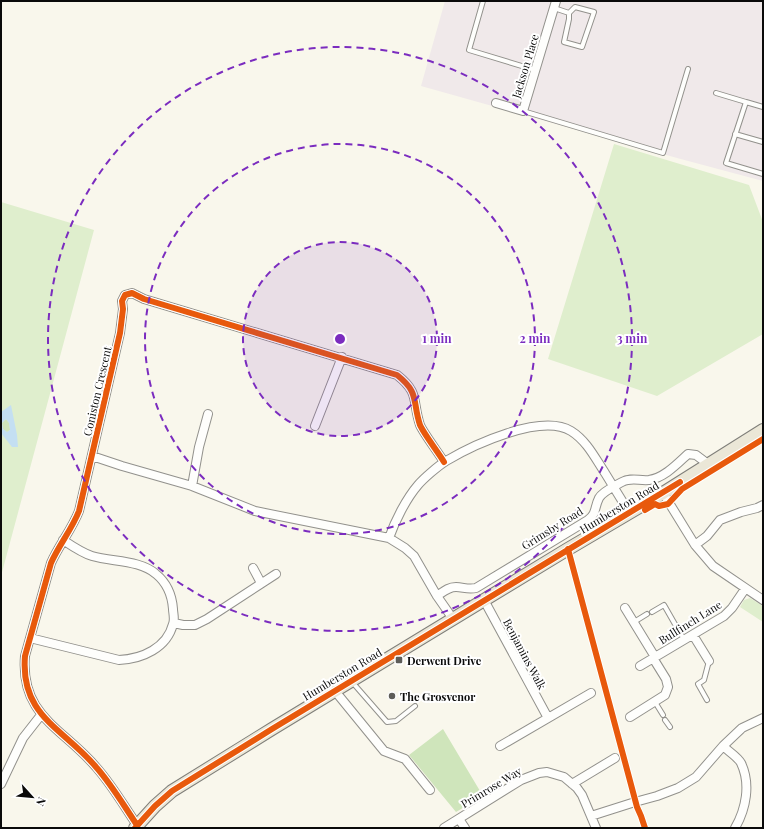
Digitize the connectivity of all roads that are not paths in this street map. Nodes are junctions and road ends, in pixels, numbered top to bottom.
1 (483, 1) edge
2 (555, 5) edge
3 (569, 13) junction
4 (688, 69) dead end
5 (535, 70) junction
6 (716, 93) dead end
7 (746, 102) junction
8 (496, 103) dead end
9 (763, 107) edge
10 (523, 111) junction
11 (736, 134) junction
12 (763, 142) edge
13 (763, 174) edge
14 (342, 357) junction
15 (208, 414) dead end
16 (315, 426) dead end
17 (763, 430) edge
18 (92, 456) junction
19 (444, 462) junction
20 (708, 464) junction
21 (192, 486) junction
22 (614, 487) junction
23 (663, 493) junction
24 (763, 505) edge
25 (629, 512) junction
26 (389, 538) junction
27 (63, 540) junction
28 (695, 545) junction
29 (253, 568) dead end
30 (276, 574) dead end
31 (261, 583) junction
32 (745, 589) junction
33 (437, 596) junction
34 (484, 600) junction
35 (763, 600) edge
36 (625, 608) dead end
37 (453, 619) junction
38 (634, 622) junction
39 (174, 623) junction
40 (676, 626) dead end
41 (679, 631) dead end
42 (693, 635) junction
43 (30, 638) junction
44 (684, 640) junction
45 (654, 657) junction
46 (709, 661) joint
47 (640, 666) dead end
48 (351, 681) junction
49 (334, 691) junction
50 (590, 693) dead end
51 (707, 700) dead end
52 (655, 702) junction
53 (415, 706) dead end
54 (41, 715) junction
55 (663, 715) dead end
56 (630, 717) dead end
57 (548, 718) junction
58 (763, 718) edge
59 (665, 720) dead end
60 (670, 727) dead end
61 (500, 746) dead end
62 (723, 746) junction
63 (614, 758) dead end
64 (1, 784) edge
65 (572, 784) junction
66 (430, 790) dead end
67 (591, 816) junction
68 (460, 819) junction
69 (136, 827) edge
70 (444, 828) edge
71 (465, 828) edge
72 (596, 828) edge
73 (735, 828) edge

1 - 5 lane
2 - 3 lane
2 - 5 street, Jackson Place
3 - 3 lane
4 - 10 lane
5 - 10 street, Jackson Place
6 - 7 lane
7 - 9 lane
7 - 11 lane
8 - 10 street, Jackson Place
11 - 12 lane
11 - 13 lane
14 - 16 street
14 - 18 street, Coniston Crescent
14 - 19 street, Coniston Crescent
15 - 21 street
17 - 20 main road, Humberston Road
18 - 21 street
18 - 27 street, Coniston Crescent
19 - 22 street
19 - 26 street
20 - 22 street, Grimsby Road
20 - 23 main road, Humberston Road
21 - 26 street
22 - 25 street
22 - 33 street, Grimsby Road
23 - 25 main road, Humberston Road
23 - 28 street
24 - 28 street
25 - 34 main road, Humberston Road
26 - 33 street
27 - 39 street
27 - 43 street, Coniston Crescent
28 - 32 street
29 - 31 street
30 - 31 street
31 - 39 street
32 - 35 street
32 - 42 street, Bullfinch Lane
33 - 37 street
34 - 37 main road, Humberston Road
34 - 57 street, Benjamins Walk
36 - 38 street
37 - 48 main road, Humberston Road
38 - 40 lane
38 - 45 street
39 - 43 street
41 - 44 lane
42 - 44 street, Bullfinch Lane
42 - 46 street
43 - 54 street, Coniston Crescent
44 - 45 street, Bullfinch Lane
45 - 47 street, Bullfinch Lane
45 - 52 street
46 - 51 lane
48 - 49 main road, Humberston Road
48 - 53 lane
49 - 66 street
49 - 69 main road, Humberston Road
50 - 57 street
52 - 55 lane
52 - 56 street
54 - 64 street
54 - 69 street, Coniston Crescent
57 - 61 street
58 - 62 street
59 - 60 lane
62 - 67 street
62 - 73 street
63 - 65 street
65 - 67 street, Primrose Way
65 - 68 street, Primrose Way
67 - 72 street, Primrose Way
68 - 70 street, Primrose Way
68 - 71 street

